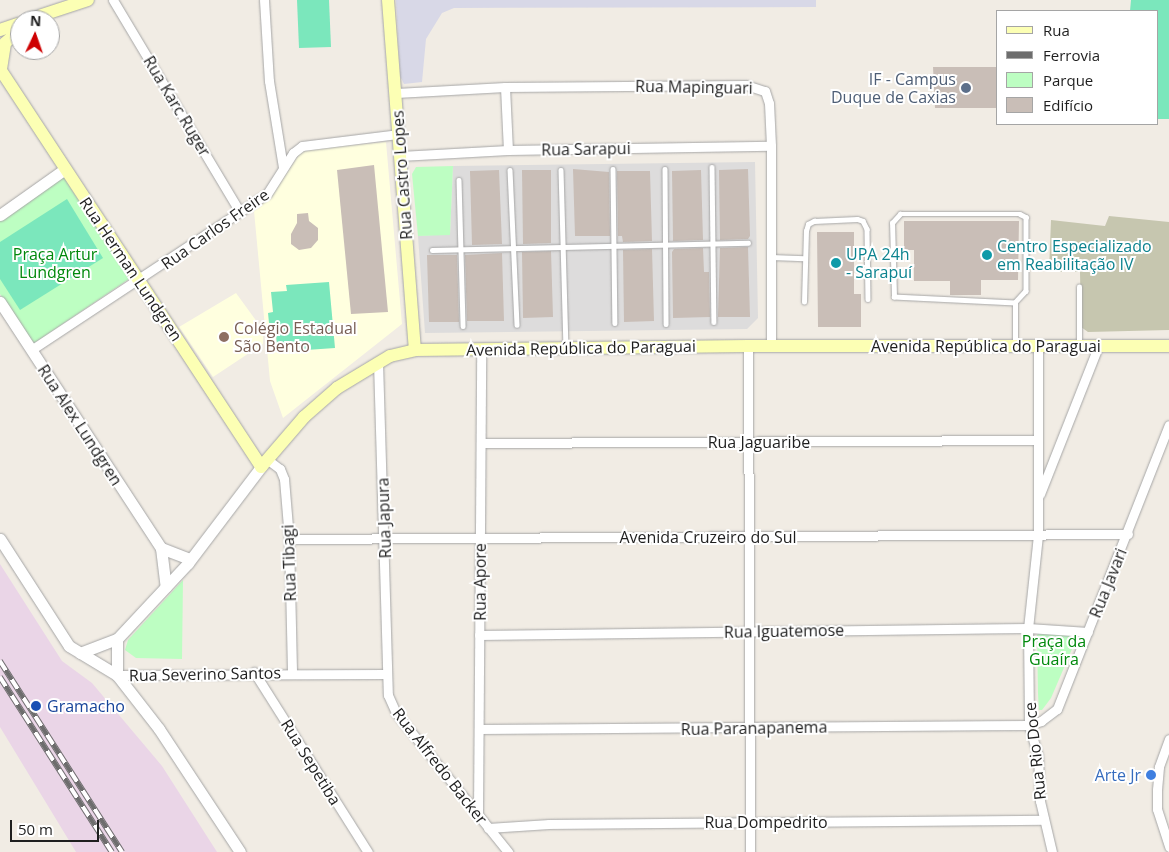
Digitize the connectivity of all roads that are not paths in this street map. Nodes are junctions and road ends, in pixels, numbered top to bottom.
1 (88, 0) edge
2 (114, 0) edge
3 (264, 0) edge
4 (388, 0) edge
5 (59, 10) edge
6 (10, 39) edge
7 (1, 69) edge
8 (505, 87) junction
9 (396, 93) junction
10 (398, 134) junction
11 (771, 146) junction
12 (508, 150) junction
13 (400, 156) junction
14 (283, 167) junction
15 (712, 167) dead end
16 (65, 169) junction
17 (613, 169) dead end
18 (665, 169) dead end
19 (510, 170) dead end
20 (561, 170) dead end
21 (460, 180) dead end
22 (240, 212) junction
23 (0, 215) edge
24 (748, 243) dead end
25 (713, 244) junction
26 (666, 245) junction
27 (614, 246) junction
28 (564, 247) junction
29 (514, 248) junction
30 (462, 249) junction
31 (432, 250) dead end
32 (771, 258) junction
33 (804, 258) junction
34 (140, 281) junction
35 (1079, 287) dead end
36 (868, 299) dead end
37 (0, 302) edge
38 (804, 302) dead end
39 (1015, 303) junction
40 (714, 322) dead end
41 (615, 323) dead end
42 (666, 324) dead end
43 (517, 325) dead end
44 (463, 326) dead end
45 (748, 346) junction
46 (771, 346) junction
47 (1015, 346) junction
48 (1038, 346) junction
49 (1169, 346) edge
50 (1079, 347) junction
51 (1098, 347) junction
52 (566, 348) junction
53 (31, 350) junction
54 (415, 350) junction
55 (481, 350) junction
56 (378, 362) junction
57 (1169, 425) edge
58 (1037, 440) junction
59 (748, 442) junction
60 (480, 443) junction
61 (265, 464) junction
62 (1038, 498) junction
63 (1128, 534) junction
64 (1038, 535) junction
65 (749, 536) junction
66 (385, 538) junction
67 (480, 538) junction
68 (0, 539) edge
69 (289, 539) junction
70 (161, 548) junction
71 (190, 559) junction
72 (166, 586) junction
73 (1028, 628) junction
74 (749, 631) junction
75 (1088, 632) junction
76 (479, 635) junction
77 (118, 639) junction
78 (80, 653) junction
79 (254, 672) junction
80 (292, 673) junction
81 (386, 674) junction
82 (117, 675) junction
83 (1029, 724) junction
84 (750, 728) junction
85 (479, 729) junction
86 (1169, 739) edge
87 (478, 814) junction
88 (1044, 820) junction
89 (750, 822) junction
90 (488, 828) junction
91 (1169, 847) edge
92 (240, 852) edge
93 (368, 852) edge
94 (508, 852) edge
95 (750, 852) edge
96 (1052, 852) edge

1 - 5 main road
2 - 22 street, Rua Karc Ruger
3 - 14 street
4 - 9 main road, Rua Castro Lopes
6 - 7 main road, Rua Herman Lundgren
7 - 16 main road, Rua Herman Lundgren
8 - 9 street, Rua Mapinguari
8 - 11 street, Rua Mapinguari
8 - 12 street
9 - 10 main road, Rua Castro Lopes
10 - 13 main road, Rua Castro Lopes
10 - 14 street, Rua Carlos Freire
11 - 12 street, Rua Sarapui
11 - 32 street, Rua Mapinguari
12 - 13 street, Rua Sarapui
13 - 54 main road, Rua Castro Lopes
14 - 22 street, Rua Carlos Freire
15 - 25 lane
16 - 23 street
16 - 34 main road, Rua Herman Lundgren
17 - 27 lane
18 - 26 lane
19 - 29 lane
20 - 28 lane
21 - 30 lane
22 - 34 street, Rua Carlos Freire
24 - 25 lane
25 - 26 lane
25 - 40 lane
26 - 27 lane
26 - 42 lane
27 - 28 lane
27 - 41 lane
28 - 29 lane
28 - 52 lane
29 - 30 lane
29 - 43 lane
30 - 31 lane
30 - 44 lane
32 - 33 lane
32 - 46 street, Rua Mapinguari
33 - 36 lane
33 - 38 lane
34 - 53 street, Rua Carlos Freire
34 - 61 main road, Rua Herman Lundgren
35 - 50 lane
37 - 53 street, Rua Alex Lundgren
39 - 39 lane
39 - 47 lane
45 - 46 main road, Avenida República do Paraguai
45 - 52 main road, Avenida República do Paraguai
45 - 59 street
46 - 47 main road, Avenida República do Paraguai
47 - 48 main road, Avenida República do Paraguai
48 - 50 main road, Avenida República do Paraguai
48 - 58 street, Rua Rio Doce
49 - 51 main road, Avenida República do Paraguai
50 - 51 main road, Avenida República do Paraguai
51 - 62 street, Rua Rio Doce
52 - 55 main road, Avenida República do Paraguai
53 - 70 street, Rua Alex Lundgren
54 - 55 main road, Avenida República do Paraguai
54 - 56 main road, Avenida República do Paraguai
55 - 60 street, Rua Apore
56 - 61 main road, Avenida República do Paraguai
56 - 66 street, Rua Japura
57 - 63 street, Rua Javari
58 - 59 street, Rua Jaguaribe
58 - 62 street, Rua Rio Doce
59 - 60 street, Rua Jaguaribe
59 - 65 street
60 - 67 street, Rua Apore
61 - 69 street, Rua Tibagi
61 - 71 street, Avenida República do Paraguai
62 - 64 street, Rua Rio Doce
63 - 64 street, Avenida Cruzeiro do Sul
63 - 75 street, Rua Javari
64 - 65 street, Avenida Cruzeiro do Sul
64 - 73 street, Rua Rio Doce
65 - 67 street, Avenida Cruzeiro do Sul
65 - 74 street
66 - 67 street, Avenida Cruzeiro do Sul
66 - 69 street, Avenida Cruzeiro do Sul
66 - 81 street, Rua Japura
67 - 76 street, Rua Apore
68 - 78 street, Rua Severino Santos
69 - 80 street, Rua Tibagi
70 - 71 street
70 - 72 street, Rua Alex Lundgren
71 - 72 street, Avenida República do Paraguai
72 - 77 street, Avenida República do Paraguai
73 - 74 street, Rua Iguatemose
73 - 75 street, Rua Iguatemose
73 - 83 street, Rua Rio Doce
74 - 76 street, Rua Iguatemose
74 - 84 street
75 - 83 street, Rua Javari
76 - 85 street, Rua Apore
77 - 78 street, Avenida República do Paraguai
77 - 82 street
78 - 82 street, Rua Severino Santos
79 - 80 street, Rua Severino Santos
79 - 82 street, Rua Severino Santos
79 - 93 street, Rua Sepetiba
80 - 81 street, Rua Severino Santos
81 - 87 street, Rua Alfredo Backer
82 - 92 street
83 - 84 street, Rua Paranapanema
83 - 88 street, Rua Rio Doce
84 - 85 street, Rua Paranapanema
84 - 89 street
85 - 87 street, Rua Apore
86 - 91 street
87 - 90 street, Rua Alfredo Backer
88 - 89 street, Rua Dompedrito
88 - 96 street, Rua Rio Doce
89 - 90 street, Rua Dompedrito
89 - 95 street
90 - 94 street, Rua Alfredo Backer

